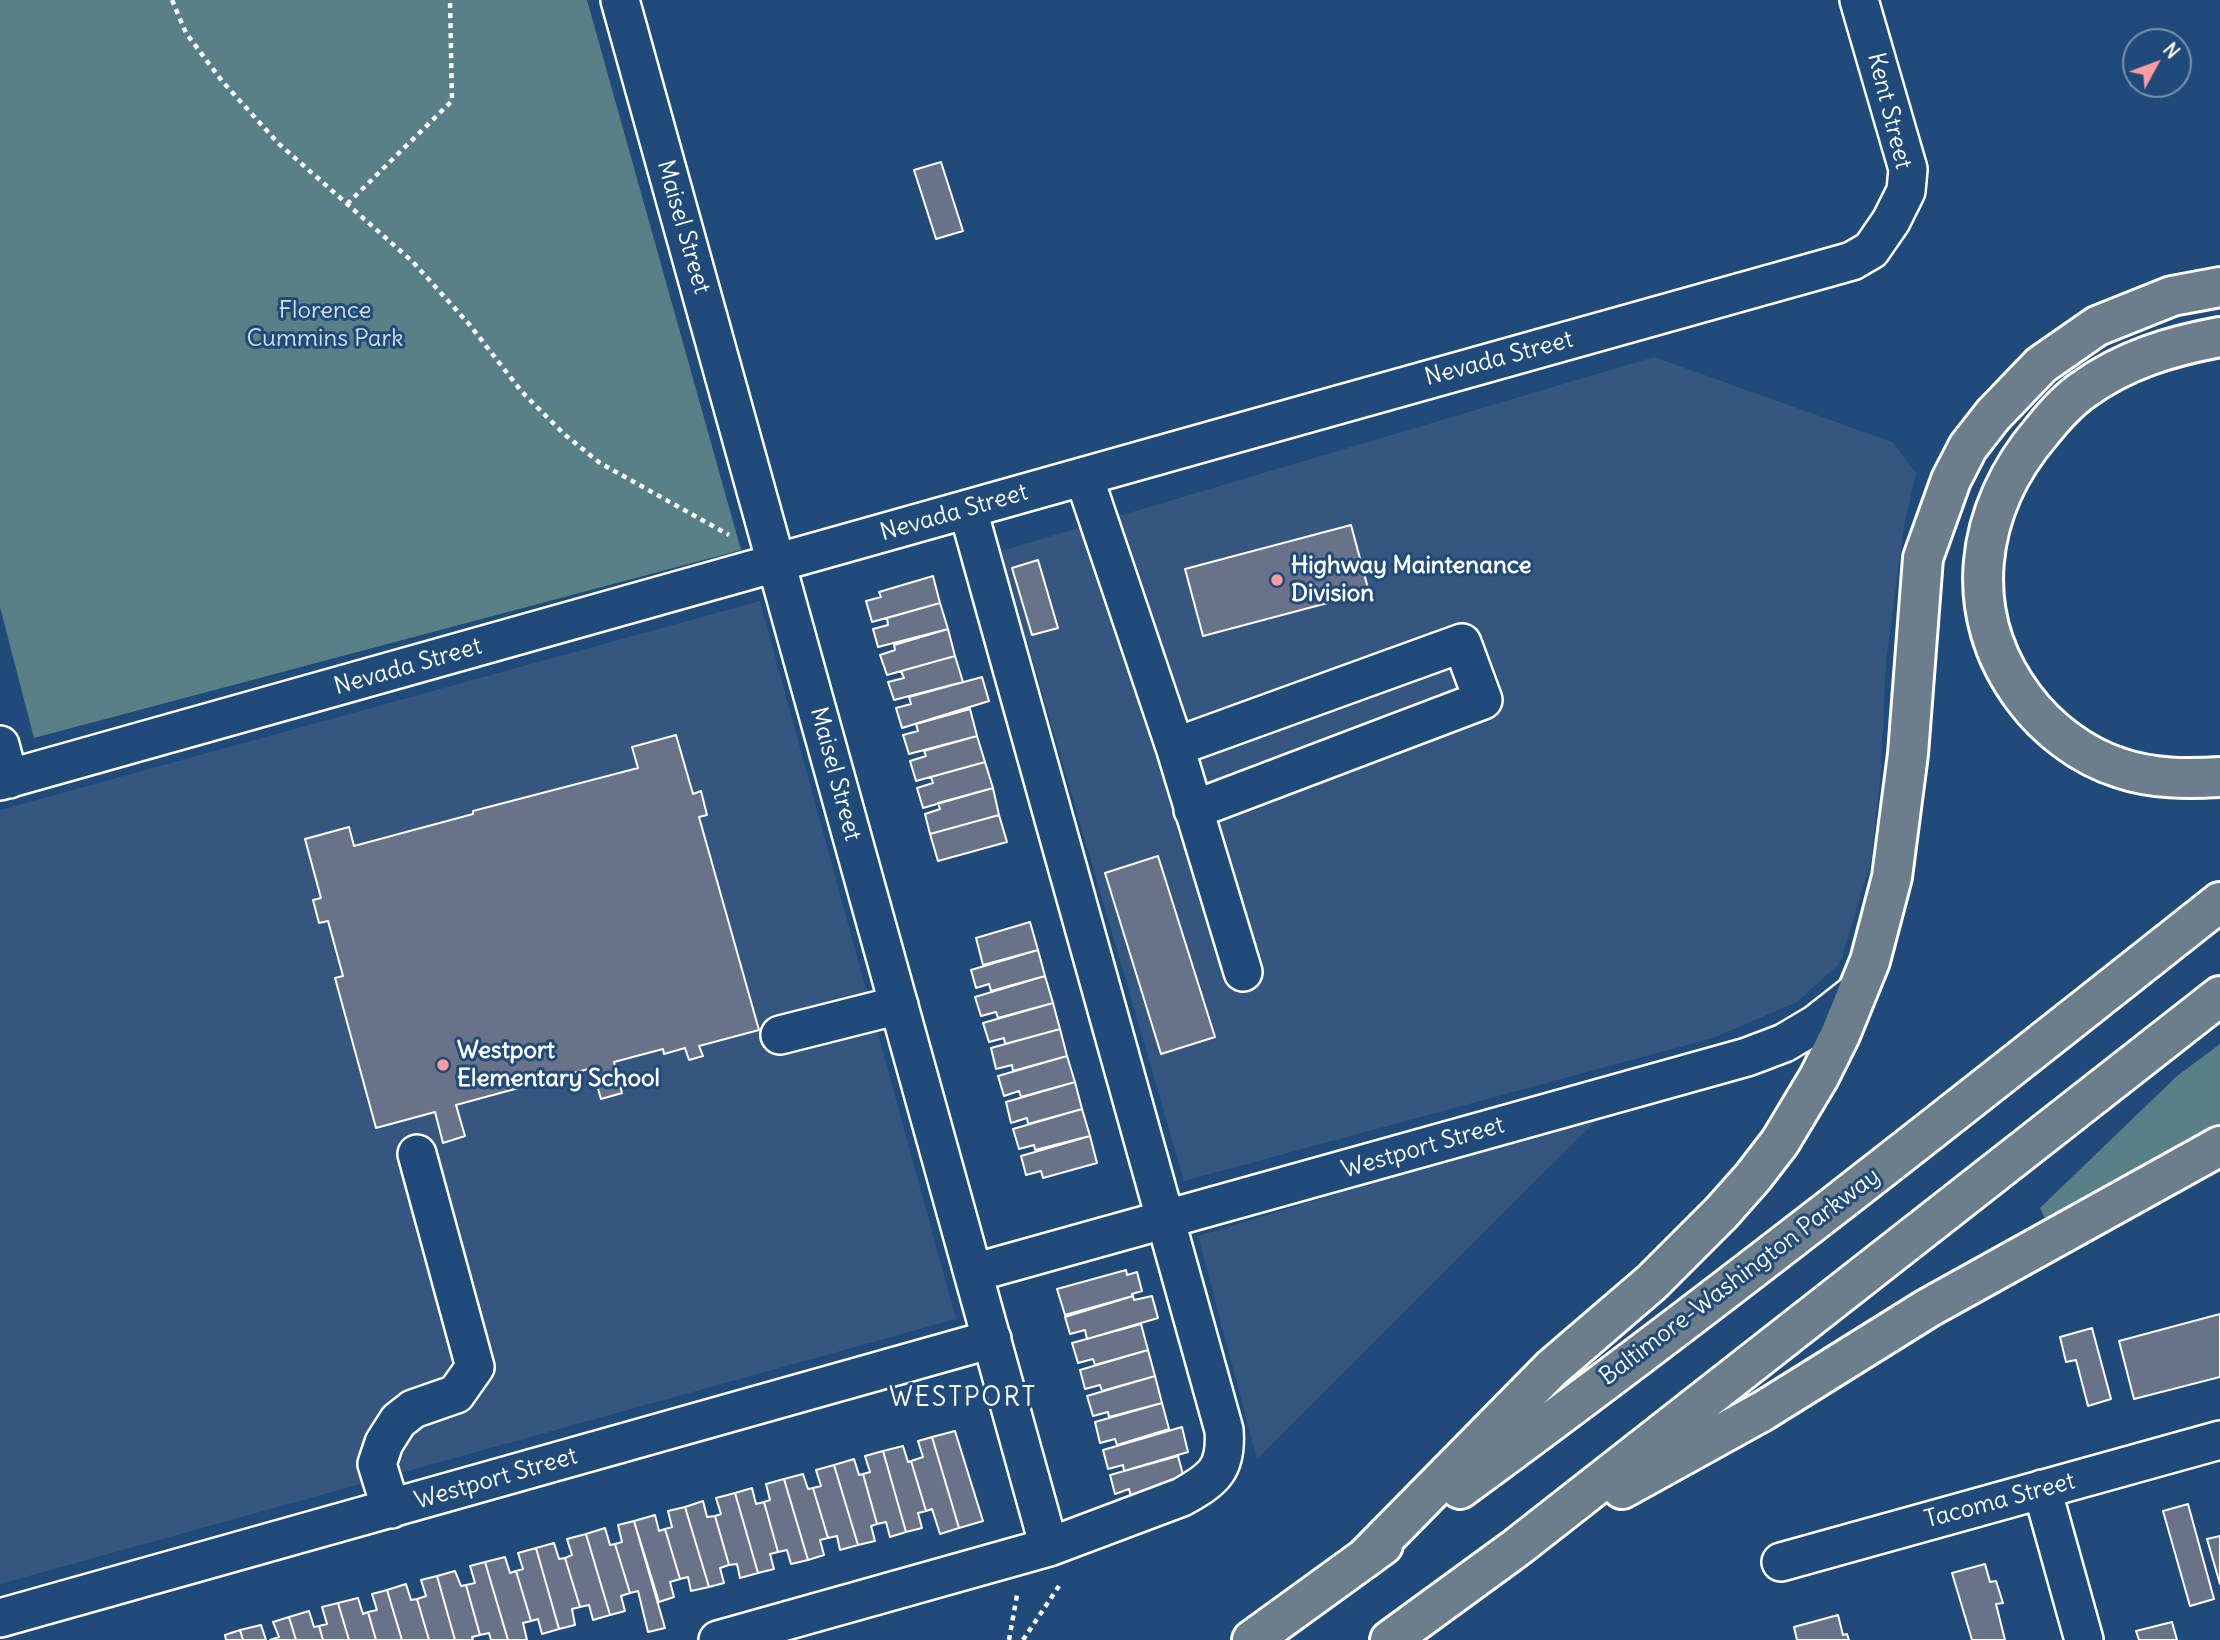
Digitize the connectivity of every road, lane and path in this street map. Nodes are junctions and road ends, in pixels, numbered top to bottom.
1 (172, 0) edge
2 (450, 0) edge
3 (620, 0) edge
4 (1859, 0) edge
5 (347, 204) junction
6 (1891, 221) joint
7 (2220, 287) edge
8 (2220, 337) edge
9 (1084, 477) junction
10 (968, 510) junction
11 (732, 542) dead end
12 (777, 563) junction
13 (1175, 747) junction
14 (3, 769) edge
15 (2220, 777) edge
16 (1193, 810) junction
17 (2220, 902) edge
18 (1243, 972) dead end
19 (1858, 991) junction
20 (2220, 996) edge
21 (899, 1005) junction
22 (780, 1035) dead end
23 (2220, 1146) edge
24 (417, 1154) dead end
25 (1165, 1220) junction
26 (973, 1273) junction
27 (992, 1339) junction
28 (2220, 1440) edge
29 (2042, 1489) junction
30 (391, 1509) junction
31 (1049, 1547) junction
32 (1516, 1548) junction
33 (1364, 1559) junction
34 (1781, 1562) dead end
35 (1062, 1582) dead end
36 (1018, 1592) dead end
37 (0, 1618) edge
38 (718, 1640) edge
39 (1009, 1640) edge
40 (1023, 1640) edge
41 (1252, 1640) edge
42 (1390, 1640) edge
43 (2084, 1640) edge

1 - 5 path
2 - 5 path
3 - 12 street, Maisel Street
4 - 6 street, Kent Street
5 - 11 path
6 - 9 street, Nevada Street
7 - 19 highway
8 - 15 highway
9 - 10 street, Nevada Street
9 - 13 street
10 - 12 street, Nevada Street
10 - 25 street
12 - 14 street, Nevada Street
12 - 21 street, Maisel Street
13 - 16 street
13 - 16 street
16 - 18 street
17 - 33 highway, Baltimore-Washington Parkway
19 - 25 street, Westport Street
19 - 33 highway
20 - 32 highway
21 - 22 street
21 - 26 street, Maisel Street
23 - 32 highway
24 - 30 street
25 - 26 street, Westport Street
25 - 31 street
26 - 27 street, Maisel Street
27 - 30 street, Westport Street
27 - 31 street, Maisel Street
28 - 29 street, Tacoma Street
29 - 34 street, Tacoma Street
29 - 43 street
30 - 37 street, Westport Street
31 - 38 street
32 - 42 highway
33 - 41 highway, Baltimore-Washington Parkway
35 - 40 path
36 - 39 path

